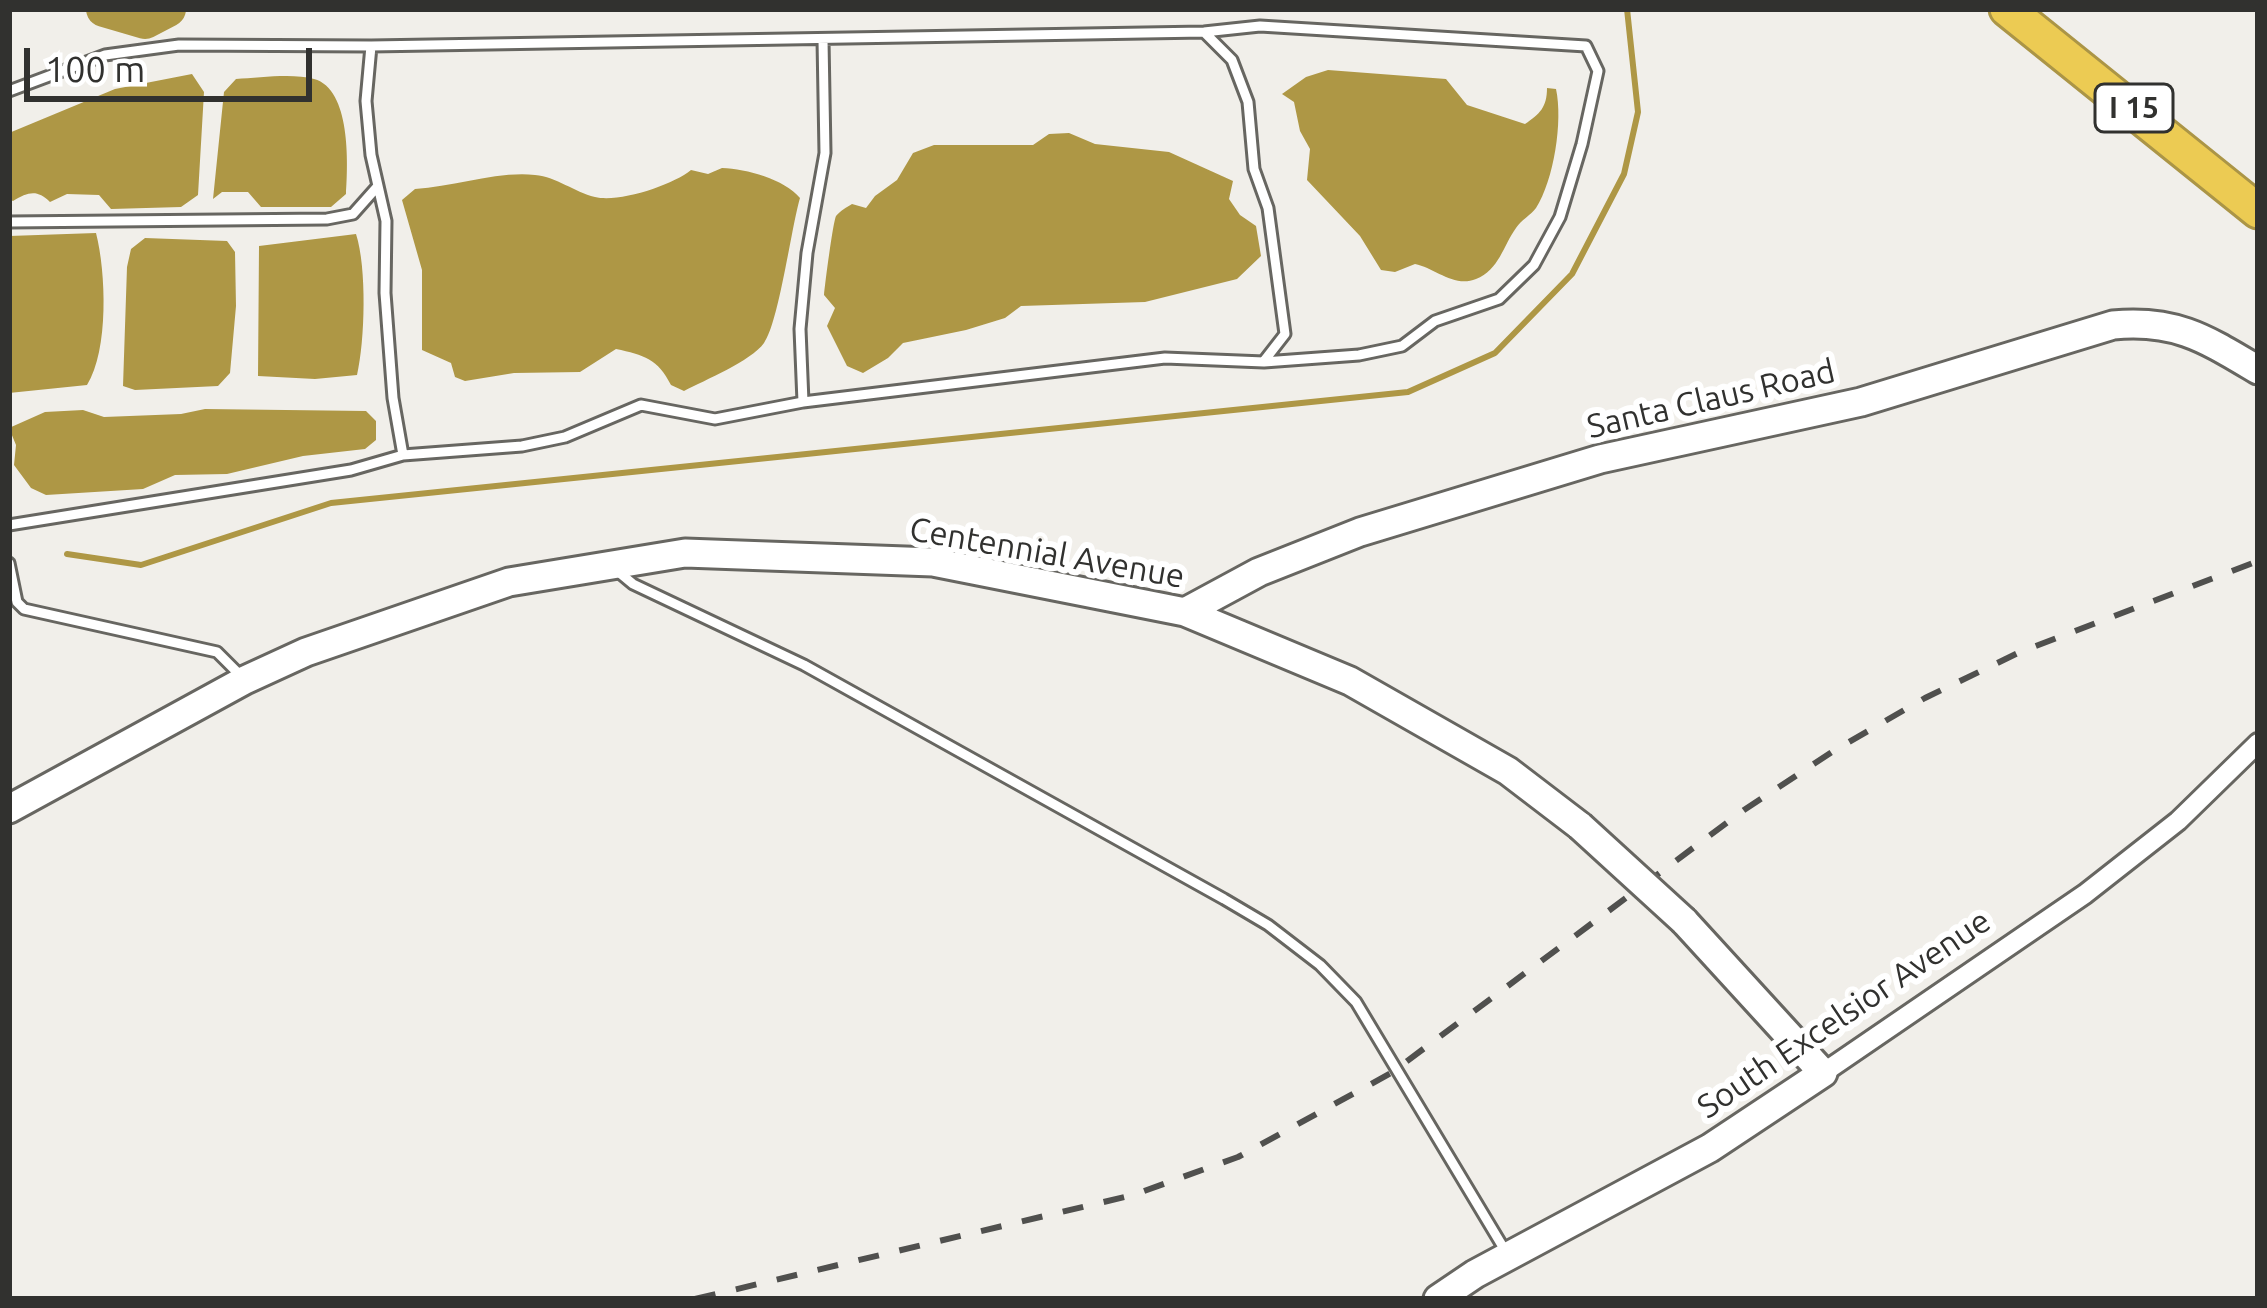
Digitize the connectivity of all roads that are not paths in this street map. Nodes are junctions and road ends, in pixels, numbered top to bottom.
1 (2007, 9) edge
2 (1204, 32) junction
3 (823, 40) junction
4 (371, 46) junction
5 (9, 91) edge
6 (377, 187) junction
7 (2258, 211) edge
8 (9, 222) edge
9 (1264, 362) junction
10 (2258, 370) edge
11 (803, 402) junction
12 (403, 454) junction
13 (9, 525) edge
14 (9, 563) edge
15 (611, 566) junction
16 (1185, 612) junction
17 (245, 680) junction
18 (2258, 742) edge
19 (9, 809) edge
20 (1823, 1073) junction
21 (1508, 1257) junction
22 (1438, 1299) edge

1 - 7 highway, I 15
2 - 3 lane
2 - 9 lane
2 - 9 lane
3 - 4 lane
3 - 11 lane
4 - 5 lane
4 - 6 lane
6 - 8 lane
6 - 12 lane
9 - 11 lane
10 - 16 street, Santa Claus Road
11 - 12 lane
12 - 13 lane
14 - 17 lane
15 - 16 street, Centennial Avenue
15 - 17 street, Centennial Avenue
15 - 21 lane
16 - 20 street, Centennial Avenue, bridge
17 - 19 street, Centennial Avenue
18 - 20 street, South Excelsior Avenue
20 - 21 street, South Excelsior Avenue
21 - 22 street, South Excelsior Avenue

